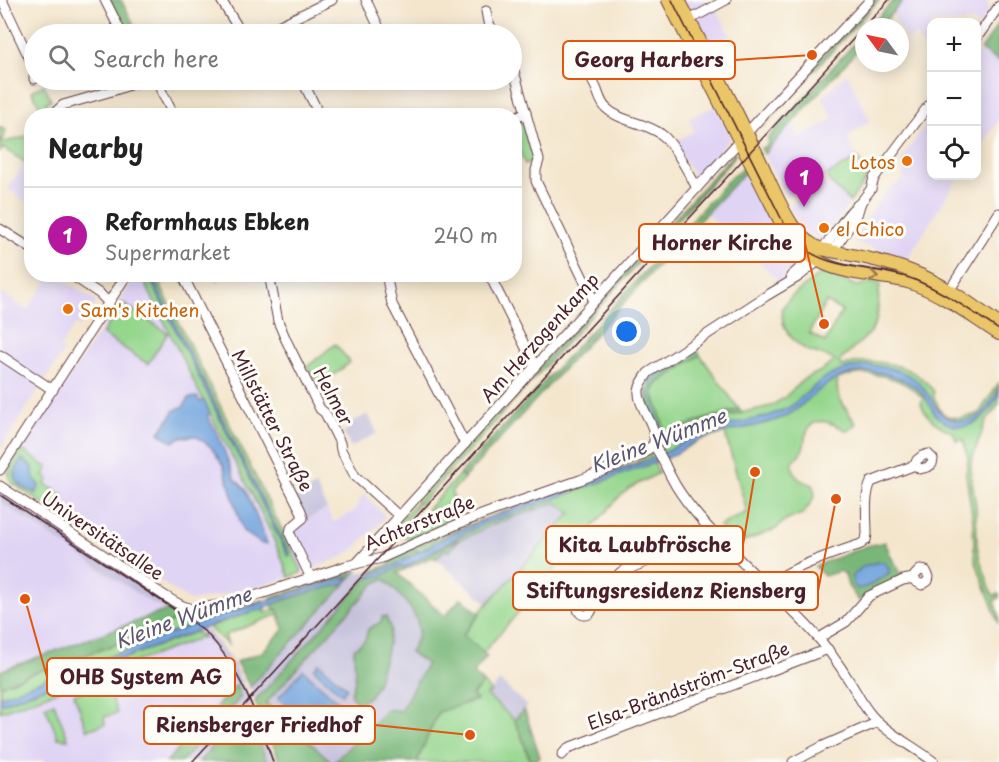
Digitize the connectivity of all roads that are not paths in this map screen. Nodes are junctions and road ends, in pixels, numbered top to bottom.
1 (105, 0) edge
2 (221, 0) edge
3 (332, 0) edge
4 (366, 0) edge
5 (668, 0) edge
6 (679, 0) edge
7 (726, 0) edge
8 (870, 0) edge
9 (5, 1) edge
10 (999, 6) edge
11 (486, 11) dead end
12 (689, 20) junction
13 (117, 24) edge
14 (236, 24) edge
15 (290, 24) edge
16 (377, 24) edge
17 (489, 24) edge
18 (981, 32) edge
19 (24, 45) edge
20 (572, 54) dead end
21 (117, 90) edge
22 (161, 90) edge
23 (307, 90) edge
24 (520, 90) edge
25 (60, 108) edge
26 (170, 108) edge
27 (316, 108) edge
28 (927, 108) edge
29 (526, 112) junction
30 (522, 114) edge
31 (743, 137) junction
32 (698, 188) junction
33 (999, 213) edge
34 (0, 228) edge
35 (24, 244) edge
36 (826, 250) junction
37 (814, 260) junction
38 (82, 282) edge
39 (122, 282) edge
40 (186, 282) edge
41 (271, 282) edge
42 (388, 282) edge
43 (493, 282) edge
44 (949, 291) junction
45 (594, 301) junction
46 (109, 303) junction
47 (999, 324) edge
48 (999, 334) edge
49 (0, 356) edge
50 (535, 366) junction
51 (52, 390) junction
52 (465, 444) junction
53 (658, 453) junction
54 (915, 465) dead end
55 (0, 470) edge
56 (0, 486) edge
57 (399, 516) junction
58 (715, 534) junction
59 (356, 564) junction
60 (310, 578) junction
61 (914, 578) dead end
62 (768, 587) junction
63 (590, 603) dead end
64 (190, 609) joint
65 (819, 638) junction
66 (828, 649) junction
67 (878, 722) junction
68 (562, 755) dead end
69 (793, 762) edge
70 (934, 762) edge

1 - 13 street
2 - 14 street
3 - 15 street
4 - 16 street
5 - 31 main road
6 - 12 main road
7 - 12 street
8 - 31 street, Am Herzogenkamp
9 - 19 street
10 - 18 street
11 - 17 street
12 - 31 main road
20 - 32 street
21 - 25 street
22 - 26 street
23 - 27 street
24 - 29 street
28 - 36 street
29 - 30 street
29 - 45 street
31 - 32 street, Am Herzogenkamp
31 - 36 main road
31 - 37 main road
32 - 45 street, Am Herzogenkamp
33 - 44 street
34 - 35 street
36 - 37 main road
36 - 44 main road
37 -> 48 main road
37 - 53 street
38 - 46 street
39 - 46 street
40 - 60 street, Millstätter Straße
41 - 57 street, Helmer
42 - 52 street
43 - 50 street
44 - 47 main road
45 - 50 street, Am Herzogenkamp
46 - 51 street
49 - 51 street
50 - 52 street, Am Herzogenkamp
51 - 55 street
52 - 57 street, Am Herzogenkamp
53 - 58 street
53 - 59 street, Achterstraße
54 - 62 street
56 - 64 street, Universitätsallee
57 - 59 street, Am Herzogenkamp
58 - 62 street
58 - 63 street
59 - 60 street, Achterstraße
60 - 64 street, Achterstraße
61 - 65 street
62 - 65 street
65 - 66 street
66 - 67 street
66 - 68 street, Elsa-Brändström-Straße
67 - 69 street
67 - 70 street

